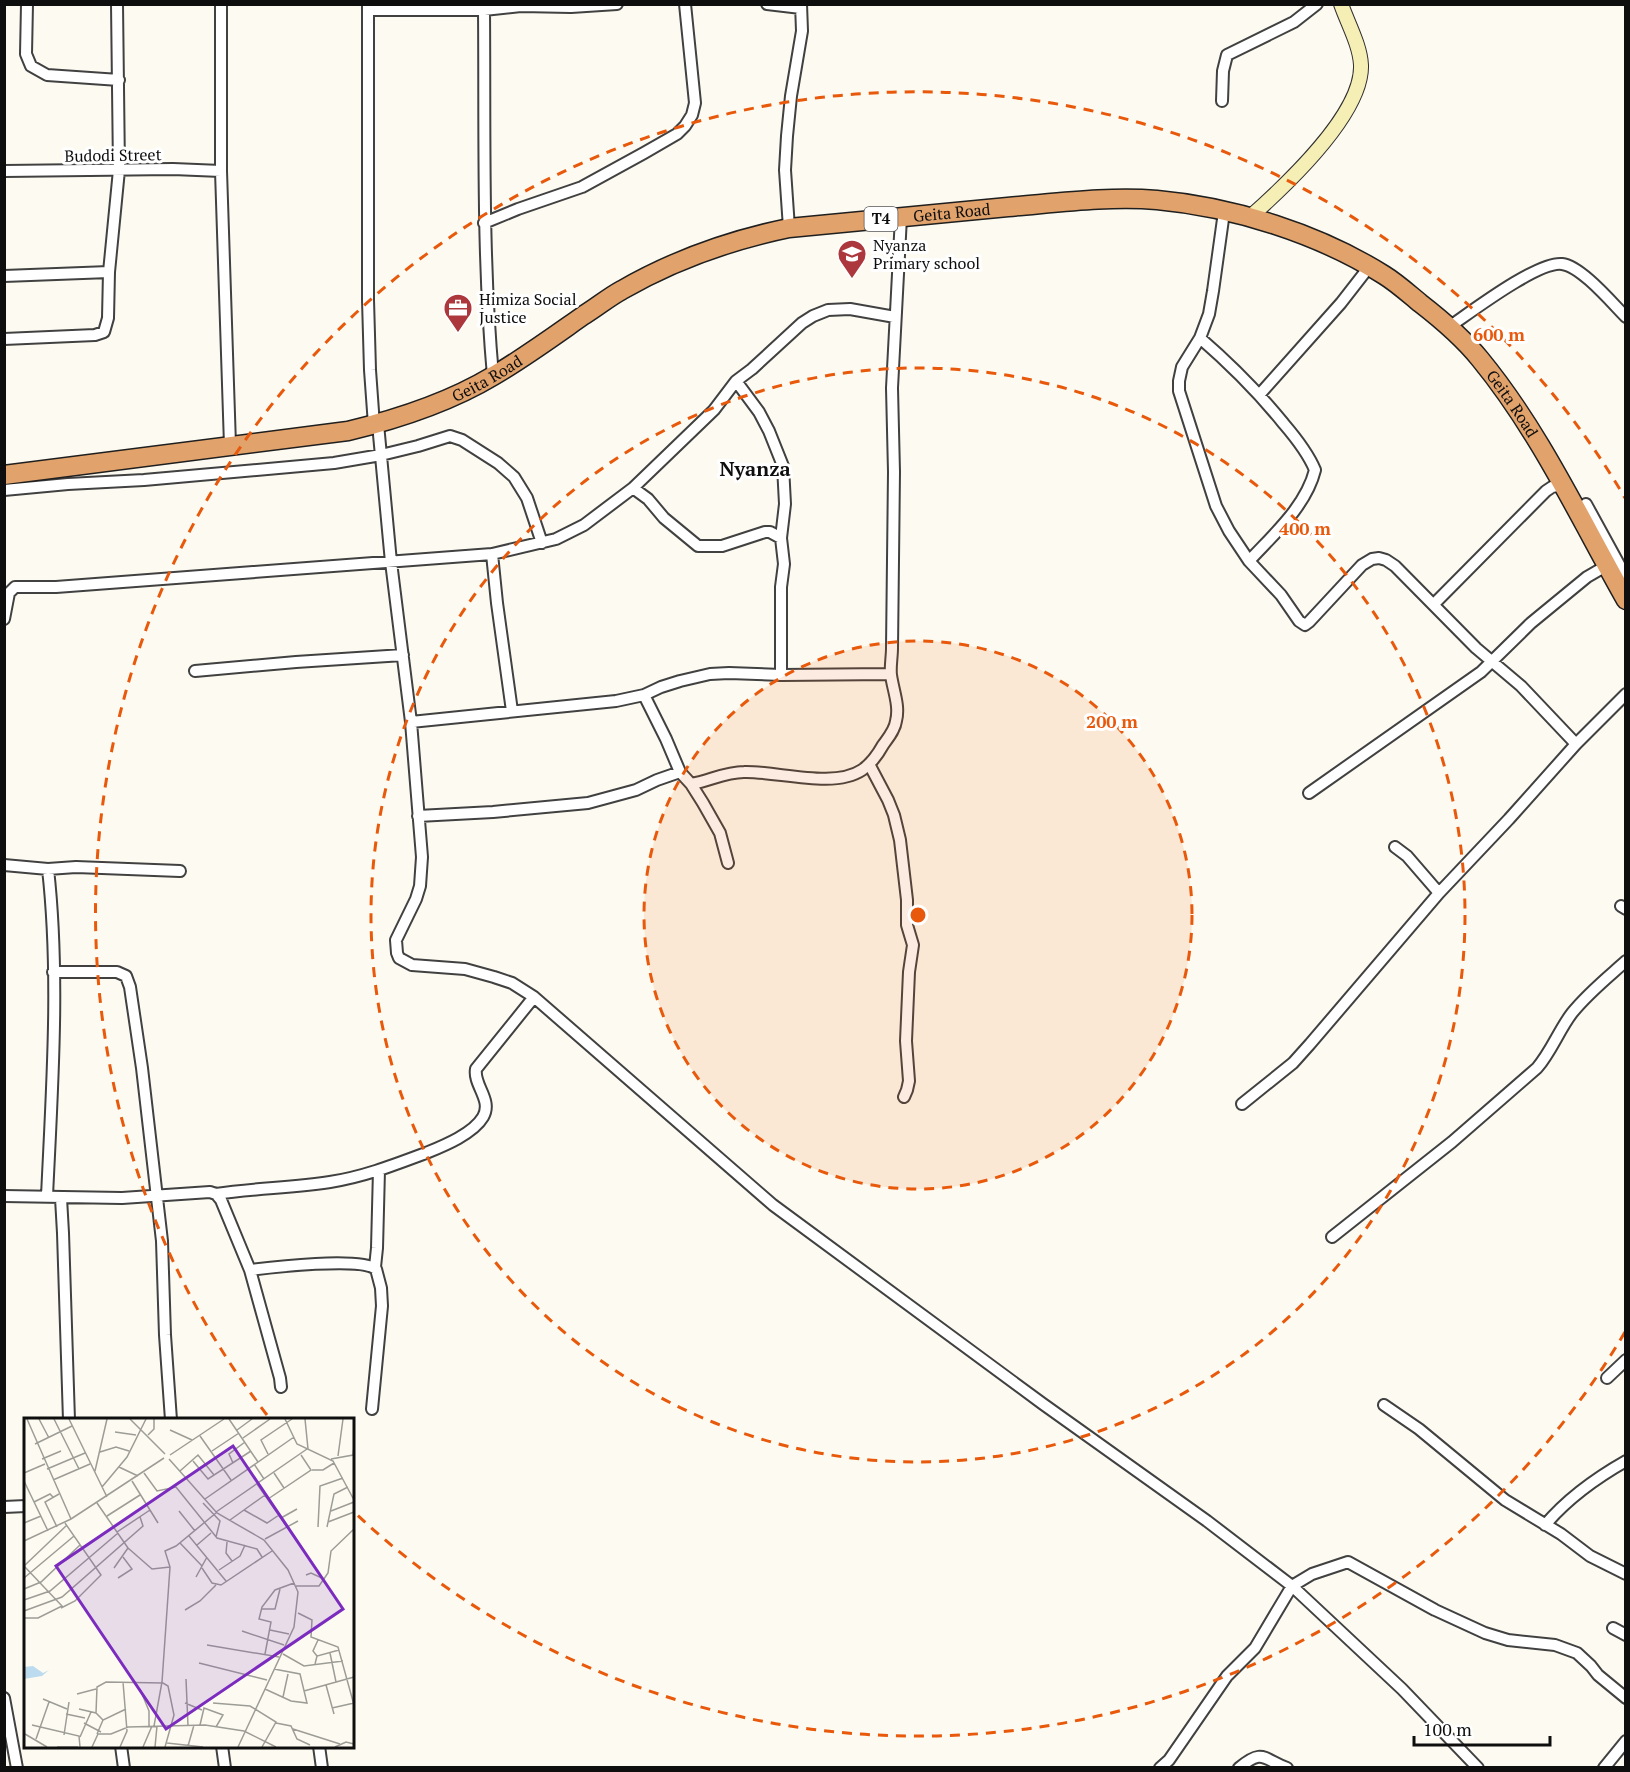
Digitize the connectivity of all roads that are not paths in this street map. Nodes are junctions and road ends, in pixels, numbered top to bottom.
1 (27, 4) edge
2 (117, 4) edge
3 (221, 4) edge
4 (617, 4) edge
5 (685, 4) edge
6 (767, 4) edge
7 (1317, 4) edge
8 (1341, 4) edge
9 (521, 5) edge
10 (801, 6) edge
11 (368, 8) edge
12 (484, 10) junction
13 (118, 80) junction
14 (1222, 101) dead end
15 (119, 170) junction
16 (4, 171) edge
17 (221, 171) junction
18 (1224, 212) junction
19 (901, 217) junction
20 (1249, 218) junction
21 (484, 224) junction
22 (789, 228) junction
23 (1369, 267) junction
24 (109, 272) junction
25 (4, 276) edge
26 (895, 317) junction
27 (1626, 317) edge
28 (1449, 327) junction
29 (1200, 338) junction
30 (4, 339) edge
31 (493, 376) junction
32 (736, 381) junction
33 (1260, 394) junction
34 (376, 424) junction
35 (230, 446) junction
36 (381, 455) junction
37 (4, 475) edge
38 (1562, 485) junction
39 (633, 488) junction
40 (4, 490) edge
41 (1586, 504) dead end
42 (781, 538) junction
43 (542, 543) junction
44 (492, 554) junction
45 (1250, 561) junction
46 (391, 562) junction
47 (1606, 566) junction
48 (1626, 577) edge
49 (1626, 600) edge
50 (1434, 604) junction
51 (4, 619) edge
52 (403, 655) junction
53 (1492, 662) junction
54 (195, 671) dead end
55 (891, 674) junction
56 (781, 675) junction
57 (1626, 694) edge
58 (644, 695) junction
59 (512, 711) junction
60 (411, 722) junction
61 (1576, 744) junction
62 (869, 764) junction
63 (680, 772) junction
64 (691, 784) junction
65 (1309, 793) dead end
66 (418, 816) junction
67 (1395, 847) dead end
68 (728, 863) dead end
69 (4, 865) edge
70 (48, 869) junction
71 (180, 871) dead end
72 (1439, 893) junction
73 (1626, 961) edge
74 (53, 972) junction
75 (534, 997) junction
76 (904, 1097) dead end
77 (1242, 1104) dead end
78 (380, 1170) junction
79 (216, 1194) junction
80 (4, 1196) edge
81 (157, 1196) junction
82 (47, 1197) junction
83 (60, 1198) junction
84 (1332, 1237) dead end
85 (375, 1267) junction
86 (250, 1270) junction
87 (1626, 1360) edge
88 (1607, 1378) dead end
89 (281, 1388) dead end
90 (1384, 1405) dead end
91 (372, 1409) dead end
92 (69, 1418) edge
93 (171, 1418) edge
94 (1626, 1461) edge
95 (24, 1506) edge
96 (4, 1507) edge
97 (1545, 1525) junction
98 (1626, 1574) edge
99 (1288, 1583) junction
100 (1613, 1628) dead end
101 (1626, 1635) edge
102 (4, 1698) edge
103 (1626, 1698) edge
104 (1626, 1741) edge
105 (121, 1748) edge
106 (222, 1748) edge
107 (320, 1748) edge
108 (17, 1767) edge
109 (124, 1767) edge
110 (225, 1767) edge
111 (322, 1767) edge
112 (1160, 1767) edge
113 (1239, 1767) edge
114 (1287, 1767) edge
115 (1478, 1767) edge
116 (1604, 1767) edge

1 - 13 street
2 - 13 street
3 - 17 street
4 - 9 street
5 - 21 street
6 - 10 street
7 - 14 street
8 - 20 street
9 - 12 street
10 - 22 street
11 - 12 street
11 - 34 street
12 - 21 street
13 - 15 street
15 - 16 street, Budodi Street
15 - 17 street, Budodi Street
15 - 24 street
17 - 35 street
18 - 19 highway, Geita Road / T4
18 - 20 highway, Geita Road / T4
18 - 29 street
19 - 22 highway, Geita Road / T4
19 - 26 street
20 - 23 highway, Geita Road / T4
21 - 31 street
22 - 31 highway, Geita Road / T4
23 - 28 highway, Geita Road / T4
23 - 33 street
24 - 25 street
24 - 30 street
26 - 32 street
26 - 55 street
27 - 28 street
28 - 38 highway, Geita Road / T4
29 - 33 street
29 - 45 street
31 - 34 highway, Geita Road / T4
32 - 39 street
32 - 42 street
33 - 45 street
34 - 35 highway, Geita Road / T4
34 - 36 street
35 - 37 highway, Geita Road / T4
36 - 40 street
36 - 43 street
36 - 46 street
38 - 47 highway, Geita Road / T4
38 - 50 street
39 - 42 street
39 - 43 street
41 - 48 street
42 - 56 street
43 - 44 street
44 - 46 street
44 - 59 street
45 - 50 street
46 - 51 street
46 - 52 street
47 - 49 highway, Geita Road / T4
47 - 53 street
50 - 53 street
52 - 54 street
52 - 60 street
53 - 61 street
53 - 65 street
55 - 56 street
55 - 62 street
56 - 58 street
57 - 61 street
58 - 59 street
58 - 63 street
59 - 60 street
60 - 66 street
61 - 72 street
62 - 64 street
62 - 76 street
63 - 64 street
63 - 66 street
64 - 68 street
66 - 75 street
67 - 72 street
69 - 70 street
70 - 71 street
70 - 74 street
72 - 77 street
73 - 84 street
74 - 81 street
74 - 82 street
75 - 78 street
75 - 99 street
78 - 79 street
78 - 85 street
79 - 81 street
79 - 86 street
80 - 82 street
81 - 83 street
81 - 93 street
82 - 83 street
83 - 92 street
85 - 86 street
85 - 91 street
86 - 89 street
87 - 88 street
90 - 97 street
94 - 97 street
95 - 96 street
97 - 98 street
99 - 103 street
99 - 112 street
99 - 115 street
100 - 101 street
102 - 108 street
104 - 116 street
105 - 109 street
106 - 110 street
107 - 111 street
113 - 114 street

